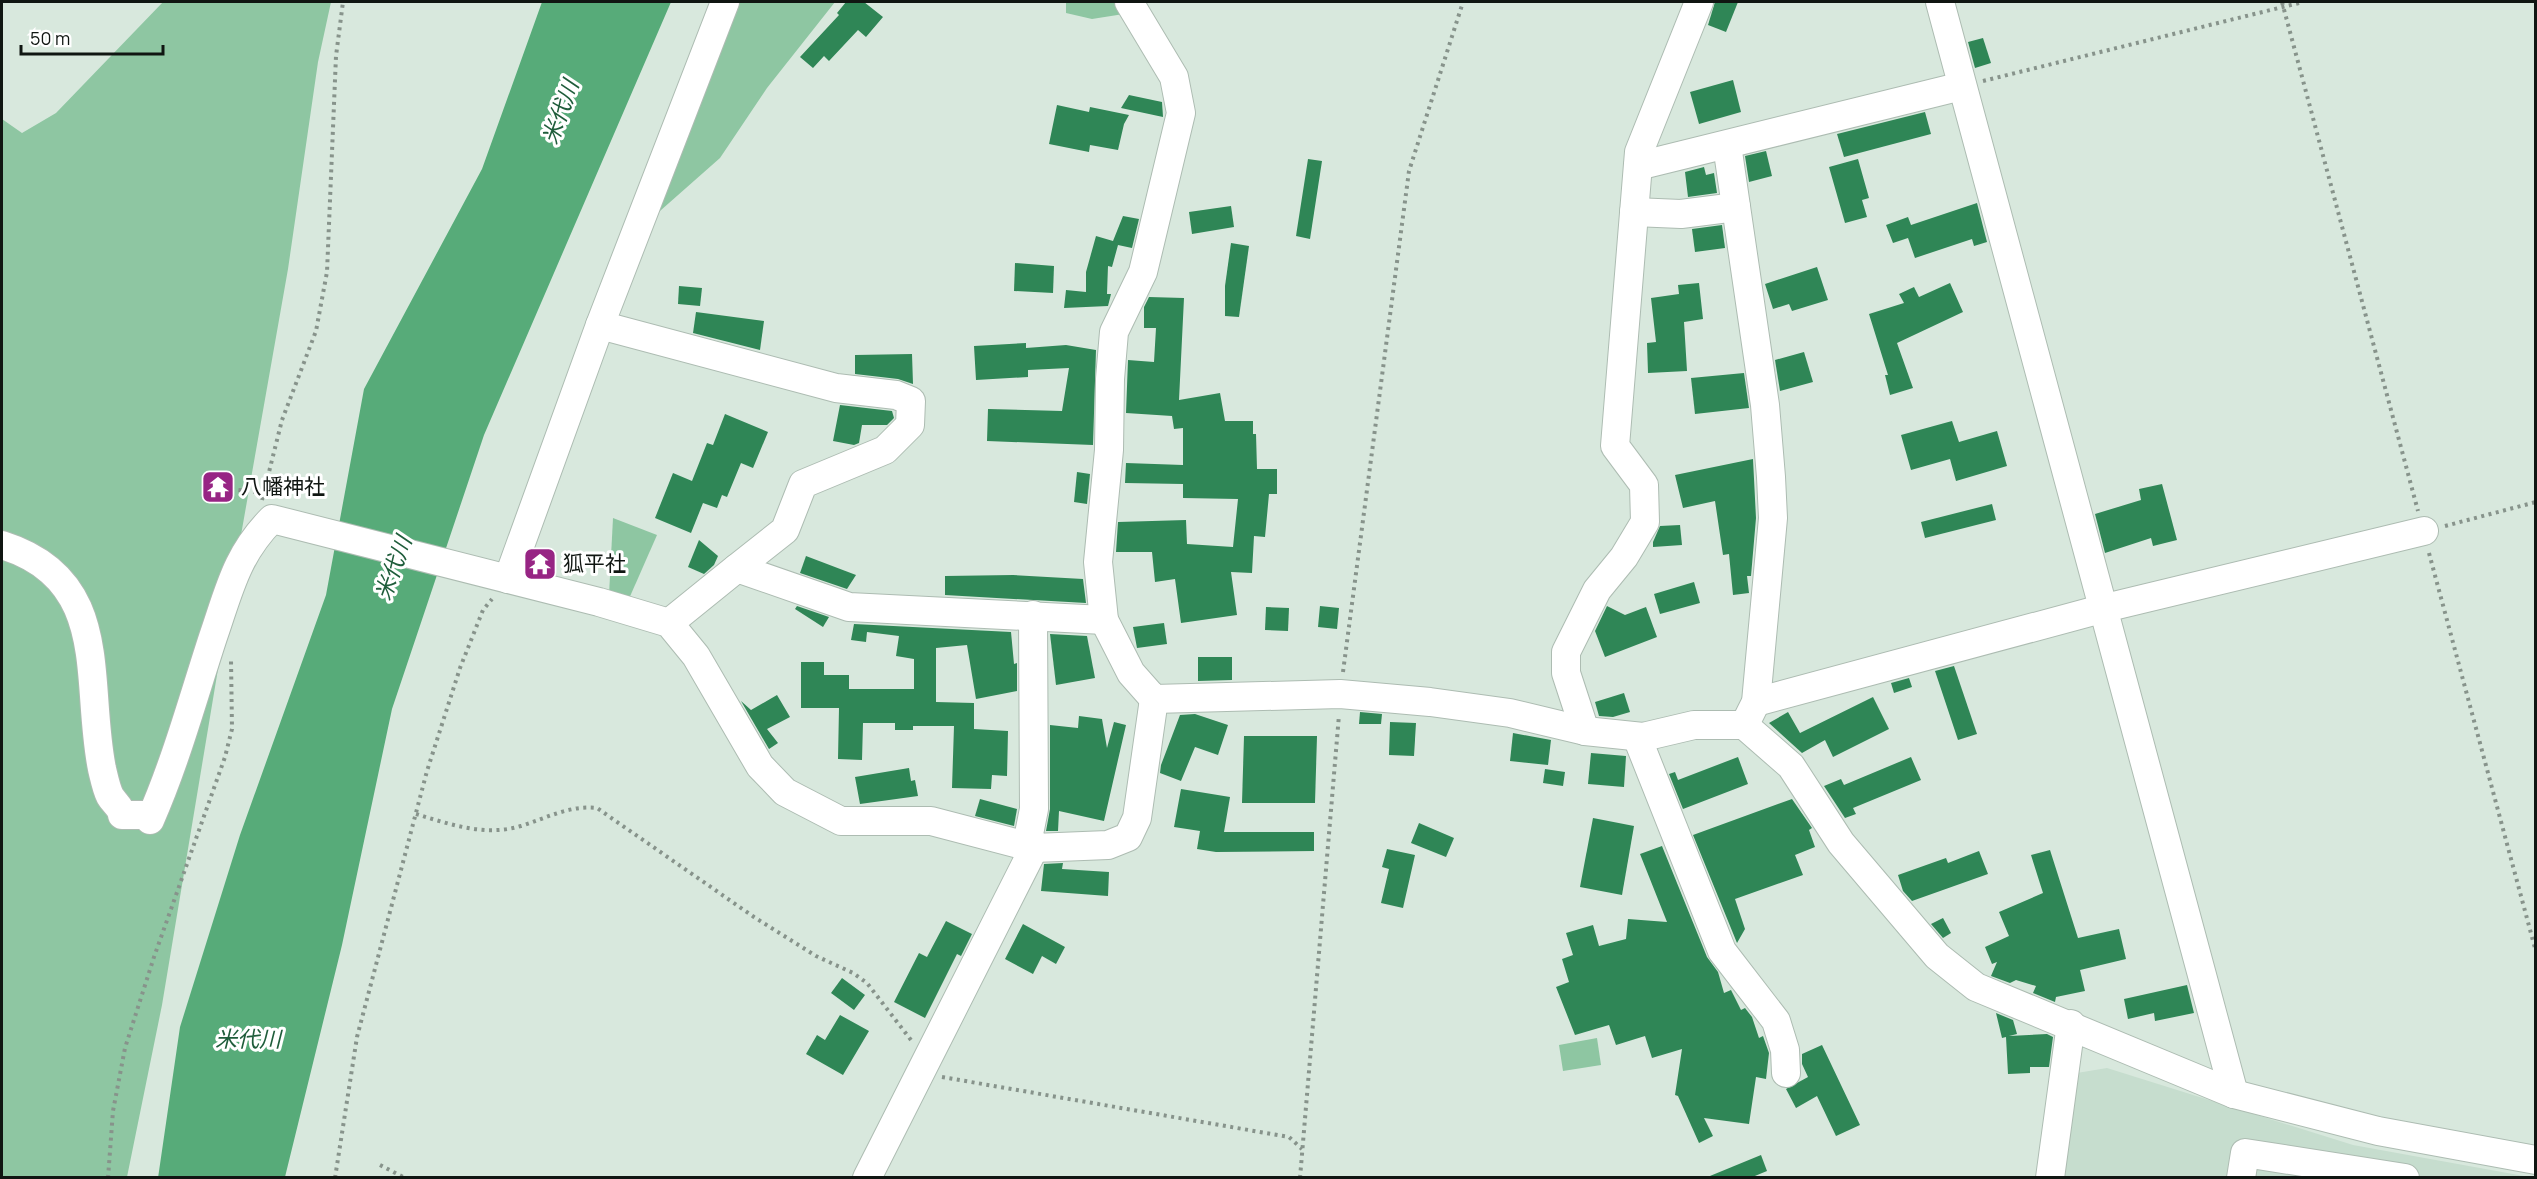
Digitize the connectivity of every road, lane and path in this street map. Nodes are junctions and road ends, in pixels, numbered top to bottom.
1 (343, 2) edge
2 (724, 2) edge
3 (1129, 2) edge
4 (1463, 2) edge
5 (1699, 2) edge
6 (1940, 2) edge
7 (2303, 2) edge
8 (2282, 4) edge
9 (1962, 86) junction
10 (1727, 145) junction
11 (1638, 166) junction
12 (1736, 207) junction
13 (1634, 212) junction
14 (600, 325) junction
15 (231, 489) dead end
16 (264, 493) junction
17 (2535, 502) edge
18 (266, 512) junction
19 (2424, 531) junction
20 (2, 545) edge
21 (737, 568) junction
22 (508, 579) junction
23 (2105, 608) junction
24 (1033, 615) junction
25 (1104, 620) junction
26 (669, 623) junction
27 (229, 651) dead end
28 (1340, 694) junction
29 (1154, 699) junction
30 (1750, 713) junction
31 (1585, 731) junction
32 (1637, 737) junction
33 (416, 814) junction
34 (1034, 848) junction
35 (2535, 952) edge
36 (2071, 1024) junction
37 (924, 1066) junction
38 (1786, 1072) dead end
39 (2234, 1094) junction
40 (1302, 1149) junction
41 (2535, 1160) edge
42 (380, 1165) dead end
43 (2499, 1166) edge
44 (108, 1178) edge
45 (335, 1178) edge
46 (405, 1178) edge
47 (867, 1178) edge
48 (1300, 1178) edge
49 (2050, 1178) edge
50 (2241, 1178) edge
51 (2405, 1178) edge

1 - 16 path
2 - 14 street
3 - 25 street
4 - 28 path
5 - 11 street
6 - 9 street
7 - 8 path
8 - 9 path
8 - 19 path
9 - 10 street
9 - 23 street
10 - 11 street
10 - 12 street
11 - 13 street
12 - 13 street
12 - 30 street
13 - 31 street
14 - 21 street
14 - 22 street
15 - 16 path
16 - 18 path
17 - 19 path
18 - 20 street
18 - 22 street
19 - 23 street
19 - 35 path
21 - 24 street
21 - 26 street
22 - 26 street
22 - 33 path
23 - 30 street
23 - 39 street
24 - 25 street
24 - 34 street
25 - 29 street
26 - 34 street
27 - 44 path
28 - 29 street
28 - 31 street
28 - 40 path
29 - 34 street
30 - 32 street
30 - 36 street
31 - 32 street
32 - 38 street
33 - 37 path
33 - 45 path
34 - 37 street
36 - 39 street
36 - 49 street
37 - 40 path
37 - 47 street
39 - 43 street
40 - 48 path
41 - 43 street
42 - 46 path
50 - 51 street

